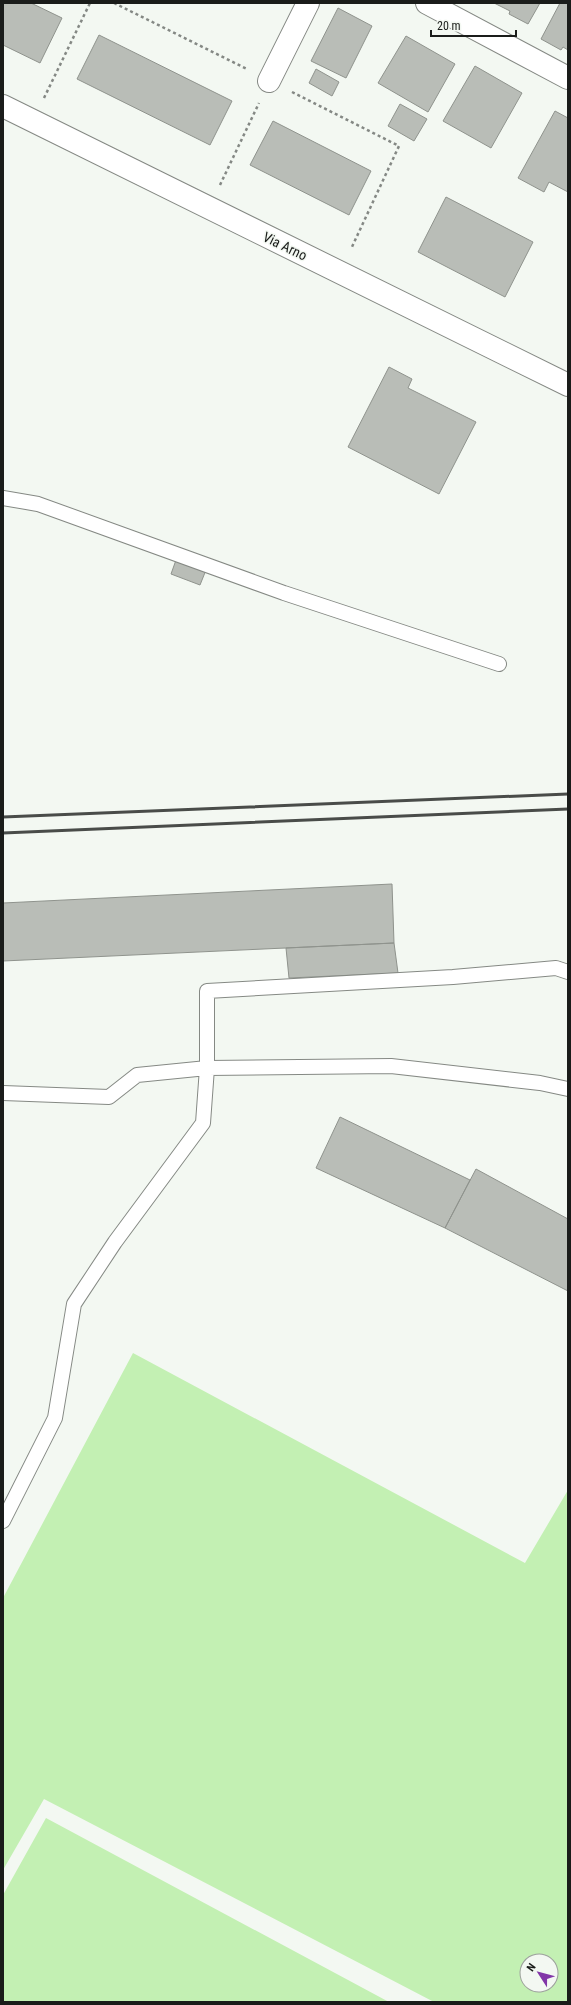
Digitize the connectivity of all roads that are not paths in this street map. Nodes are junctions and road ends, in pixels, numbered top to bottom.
1 (308, 3) edge
2 (427, 3) edge
3 (568, 78) edge
4 (269, 81) road end
5 (3, 106) edge
6 (568, 385) edge
7 (3, 498) edge
8 (499, 664) dead end
9 (568, 972) edge
10 (207, 1068) junction
11 (568, 1089) edge
12 (3, 1092) edge
13 (3, 1521) edge

1 - 4 street
2 - 3 street
5 - 6 street, Via Arno
7 - 8 lane
9 - 10 lane
10 - 11 lane
10 - 12 lane
10 - 13 lane

